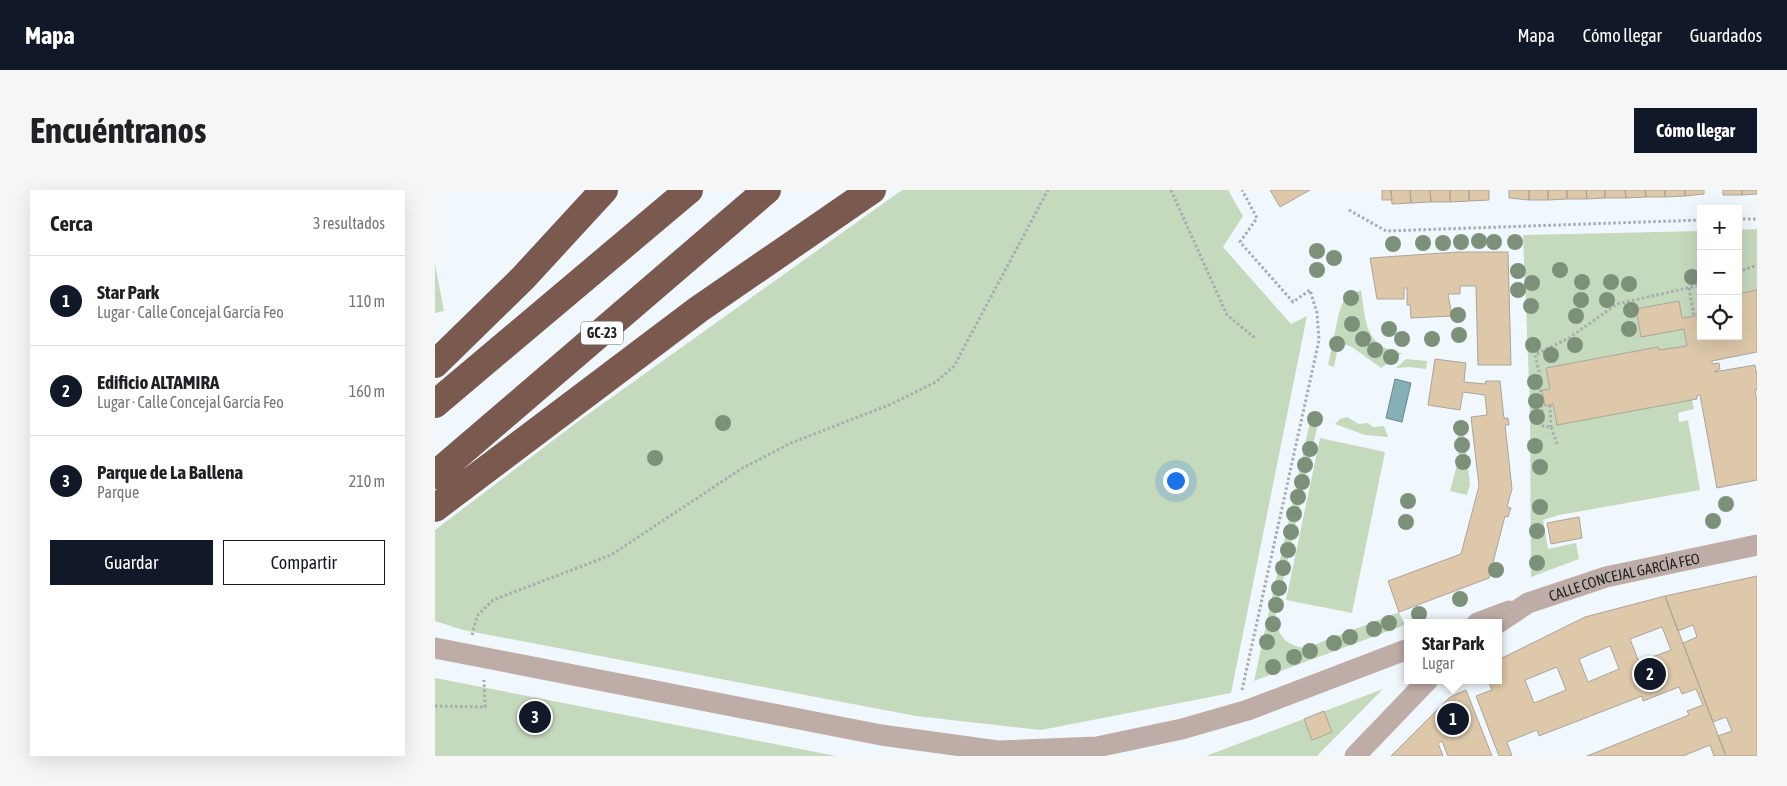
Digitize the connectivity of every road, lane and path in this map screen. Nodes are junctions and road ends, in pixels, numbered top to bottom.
1 (605, 190) edge
2 (689, 190) edge
3 (767, 190) edge
4 (872, 190) edge
5 (1047, 190) edge
6 (1171, 190) edge
7 (1242, 190) edge
8 (1349, 210) dead end
9 (1742, 219) edge
10 (1757, 219) edge
11 (1697, 220) edge
12 (1757, 265) edge
13 (1742, 271) edge
14 (1697, 286) edge
15 (1689, 288) junction
16 (1694, 316) dead end
17 (1255, 338) dead end
18 (435, 364) edge
19 (435, 404) edge
20 (1549, 405) dead end
21 (1551, 426) junction
22 (1557, 444) dead end
23 (435, 475) edge
24 (435, 508) edge
25 (1757, 545) edge
26 (1528, 604) junction
27 (1488, 619) edge
28 (1502, 620) edge
29 (435, 648) edge
30 (1404, 651) edge
31 (476, 657) junction
32 (1387, 657) junction
33 (1404, 663) edge
34 (1419, 684) edge
35 (435, 706) edge
36 (1248, 710) junction
37 (1355, 756) edge

1 - 18 highway
2 - 19 highway
3 - 23 highway, GC-23
4 - 24 highway
5 - 31 path
6 - 17 path
7 - 36 path
8 - 11 path
9 - 10 path
12 - 13 path
14 - 15 path
15 - 16 path
15 - 21 path
20 - 21 path
21 - 22 path
25 - 26 street, CALLE CONCEJAL GARCÍA FEO
26 - 27 street
26 - 28 street, CALLE CONCEJAL GARCÍA FEO
29 - 31 street
30 - 32 street
31 - 35 path
31 - 36 street
32 - 33 street
32 - 36 street
34 - 37 street

